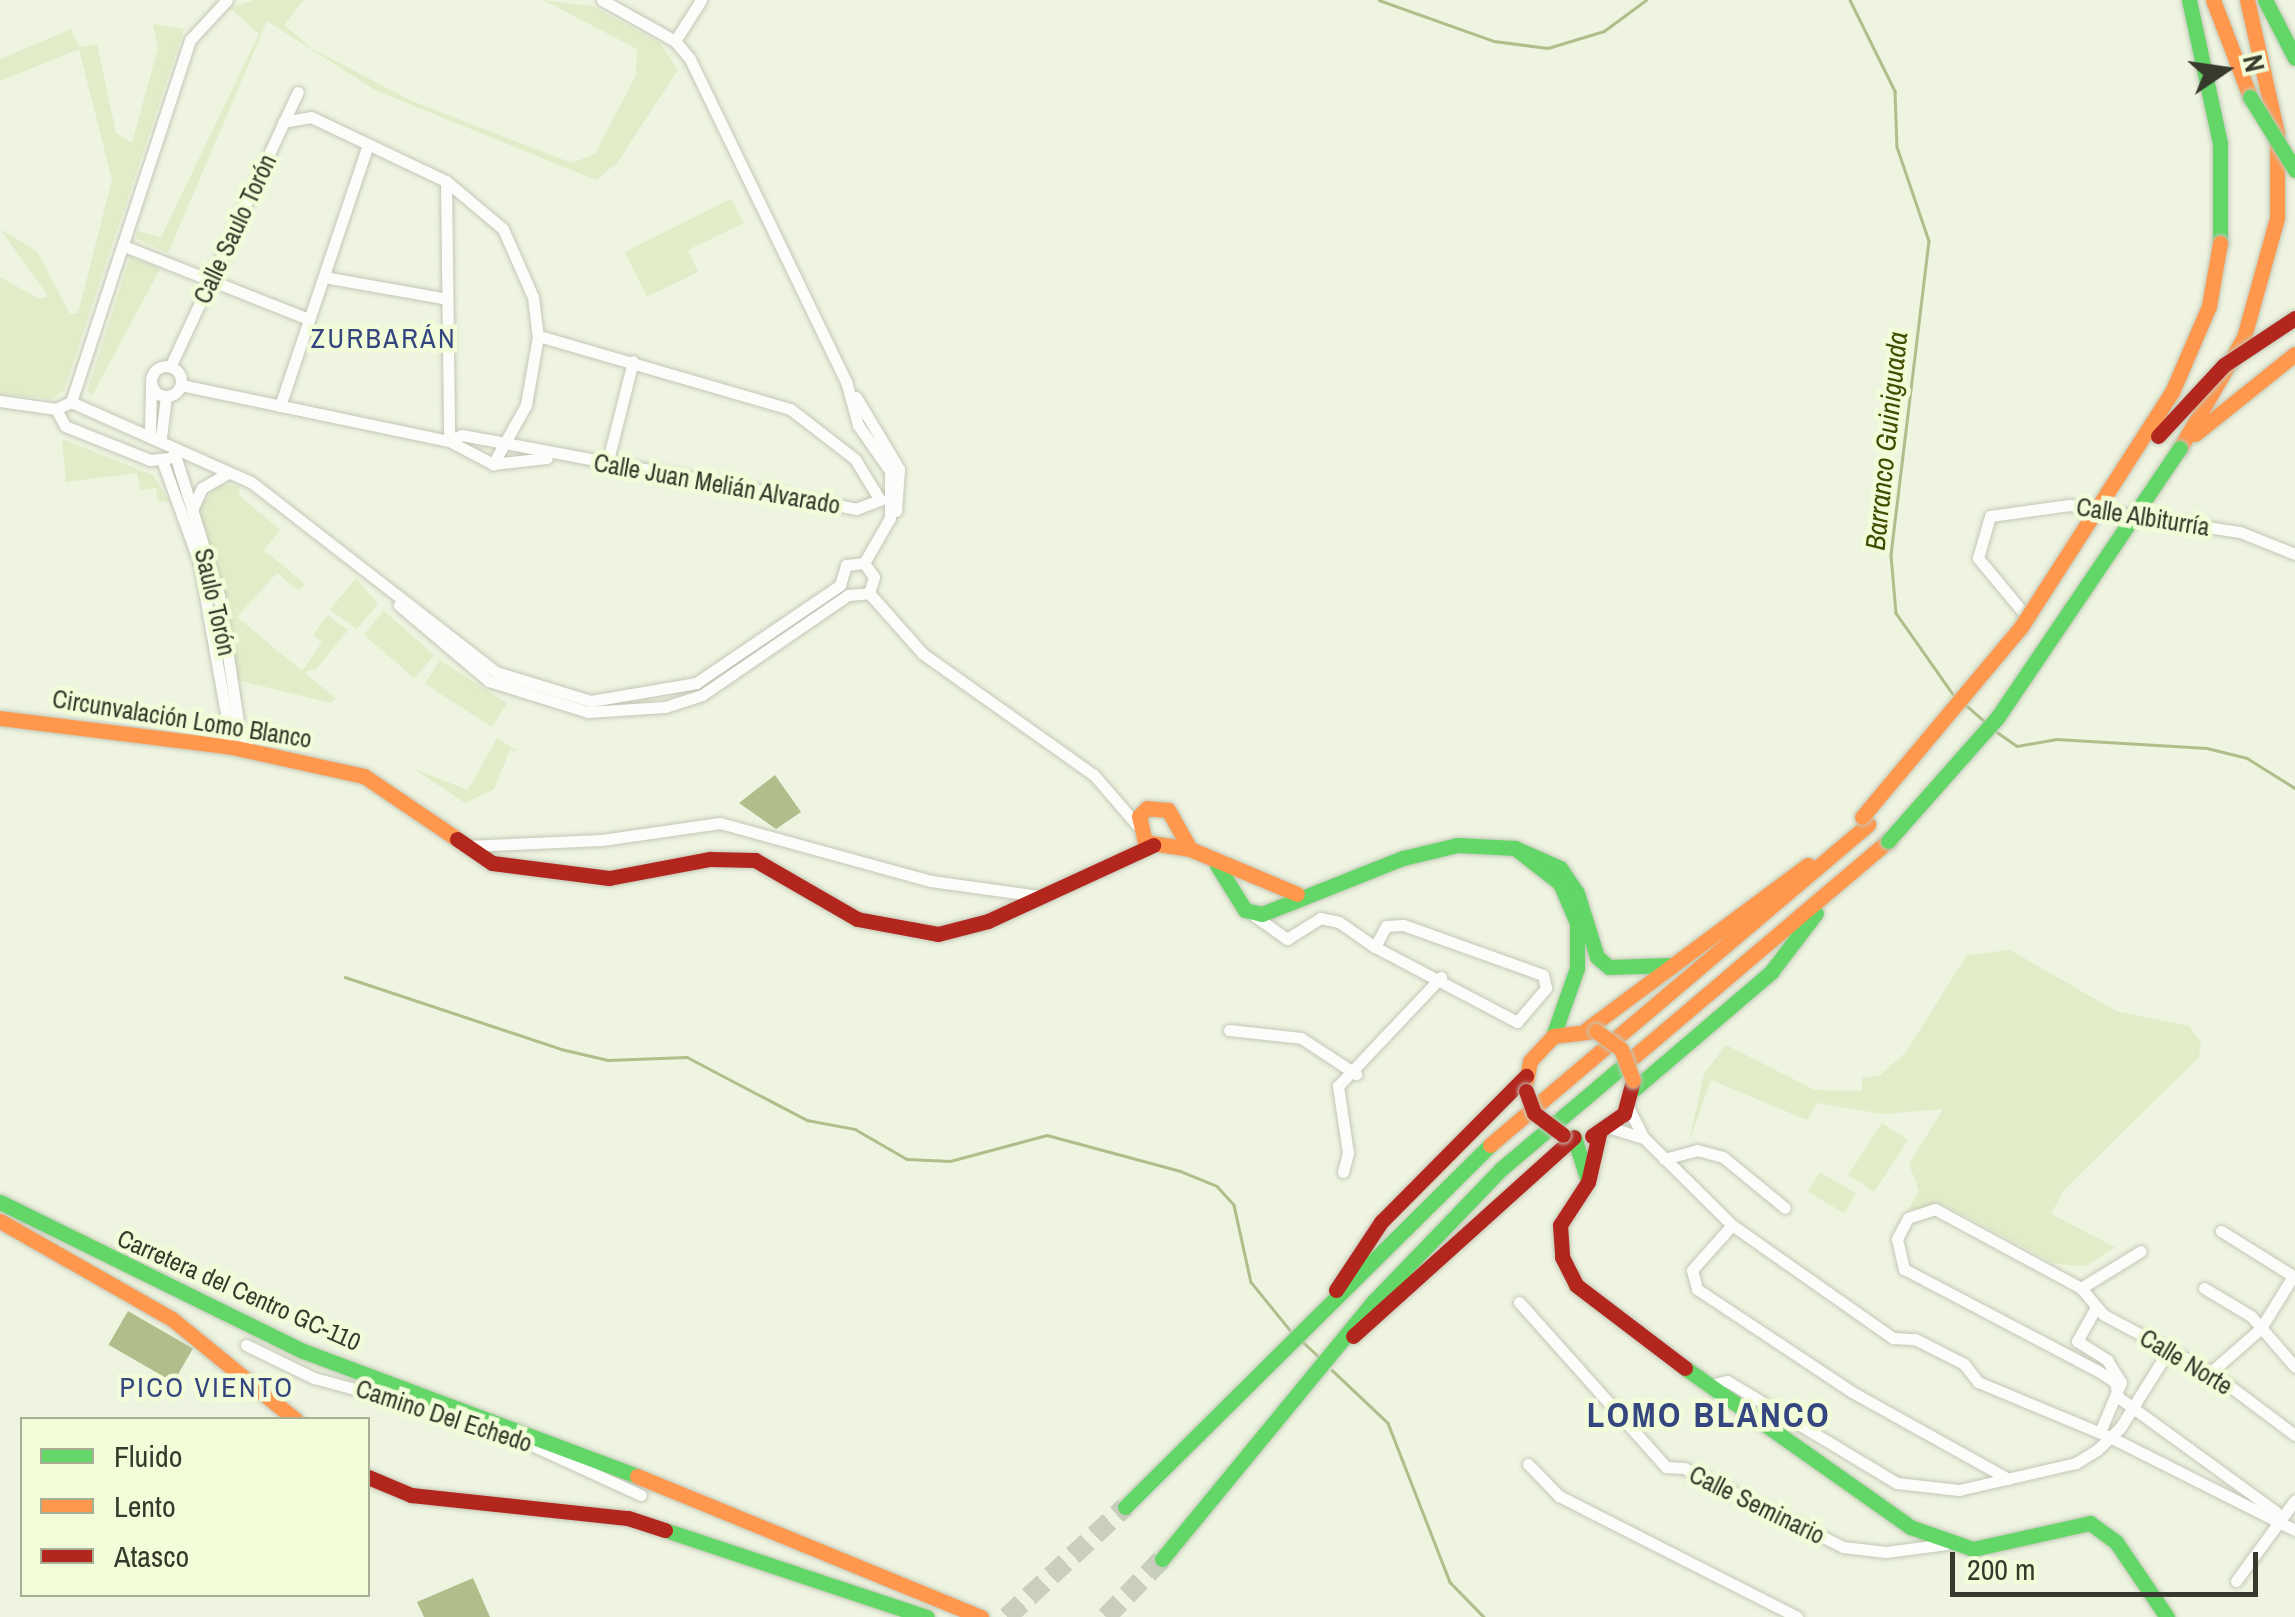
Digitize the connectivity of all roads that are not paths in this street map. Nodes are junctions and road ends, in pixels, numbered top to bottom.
1 (226, 0) edge
2 (602, 0) edge
3 (701, 0) edge
4 (2189, 0) edge
5 (2213, 0) edge
6 (2247, 0) edge
7 (2265, 0) edge
8 (675, 41) junction
9 (2295, 58) edge
10 (298, 92) dead end
11 (283, 122) junction
12 (368, 145) junction
13 (2295, 170) edge
14 (446, 181) junction
15 (124, 246) junction
16 (324, 277) junction
17 (212, 283) junction
18 (447, 299) junction
19 (2295, 318) edge
20 (308, 319) junction
21 (538, 336) junction
22 (2295, 354) edge
23 (633, 362) junction
24 (171, 365) junction
25 (182, 385) junction
26 (152, 387) junction
27 (166, 397) junction
28 (0, 401) edge
29 (71, 402) junction
30 (280, 406) junction
31 (56, 409) junction
32 (156, 435) junction
33 (449, 441) junction
34 (506, 446) junction
35 (2180, 448) junction
36 (174, 452) junction
37 (559, 457) junction
38 (162, 460) junction
39 (493, 464) junction
40 (607, 464) junction
41 (228, 473) junction
42 (192, 510) junction
43 (2295, 554) edge
44 (864, 563) junction
45 (844, 590) junction
46 (868, 593) junction
47 (1992, 659) dead end
48 (0, 718) edge
49 (225, 746) junction
50 (252, 753) junction
51 (1128, 804) junction
52 (1147, 808) junction
53 (1865, 820) junction
54 (1138, 829) junction
55 (1154, 845) junction
56 (464, 846) junction
57 (1516, 848) junction
58 (1190, 849) junction
59 (1129, 854) junction
60 (1217, 865) junction
61 (1298, 894) junction
62 (1040, 896) junction
63 (1822, 903) junction
64 (1270, 908) junction
65 (1252, 914) junction
66 (1276, 933) junction
67 (1375, 946) junction
68 (1675, 963) junction
69 (1441, 977) junction
70 (1568, 1000) junction
71 (1229, 1030) dead end
72 (1588, 1030) junction
73 (1552, 1036) junction
74 (1356, 1074) junction
75 (1526, 1084) junction
76 (1633, 1085) junction
77 (1628, 1107) junction
78 (1605, 1131) junction
79 (1568, 1136) junction
80 (1644, 1138) junction
81 (1664, 1159) junction
82 (1343, 1172) dead end
83 (1588, 1182) junction
84 (0, 1202) edge
85 (1785, 1208) dead end
86 (0, 1221) edge
87 (1732, 1225) junction
88 (2221, 1232) dead end
89 (2141, 1251) dead end
90 (2081, 1288) junction
91 (2204, 1288) dead end
92 (1520, 1302) dead end
93 (2095, 1309) junction
94 (1327, 1310) junction
95 (2260, 1328) junction
96 (246, 1345) dead end
97 (1335, 1348) junction
98 (2170, 1348) junction
99 (2295, 1367) edge
100 (2211, 1372) junction
101 (1707, 1386) junction
102 (2118, 1398) junction
103 (2134, 1406) junction
104 (292, 1417) edge
105 (2106, 1435) junction
106 (2295, 1435) edge
107 (1528, 1464) dead end
108 (370, 1477) edge
109 (2008, 1479) junction
110 (641, 1495) dead end
111 (2295, 1500) edge
112 (1125, 1507) tunnel mouth
113 (2278, 1523) junction
114 (2295, 1530) edge
115 (1946, 1544) junction
116 (1162, 1559) tunnel mouth
117 (2236, 1581) dead end
118 (928, 1617) edge
119 (981, 1617) edge
120 (1797, 1617) edge
121 (2167, 1617) edge

1 - 15 street
2 - 8 street
3 - 8 street
4 - 53 main road, bridge
5 - 13 main road, bridge
6 - 35 main road, bridge
7 - 9 main road
8 - 44 street
10 - 11 street, Calle Saulo Torón
11 - 12 street
11 - 17 street, Calle Saulo Torón
12 - 14 street
12 - 16 street
14 - 18 street
14 - 21 street
15 - 17 street
15 - 29 street
16 - 18 street
16 - 20 street
17 - 20 street
17 - 24 street, Calle Saulo Torón
18 - 33 street
19 - 53 main road, bridge
20 - 30 street
21 - 23 street
21 - 34 street
22 - 35 main road
23 - 40 street
23 - 40 street, Calle Juan Melián Alvarado
24 - 25 street
24 - 26 street, Calle Saulo Torón
25 - 27 street
25 - 30 street, Calle Juan Melián Alvarado
26 - 27 street
26 - 32 street
27 - 32 street
28 - 31 street
29 - 31 street
29 - 32 street
30 - 33 street, Calle Juan Melián Alvarado
31 - 38 street
32 - 36 street
33 - 34 street, Calle Juan Melián Alvarado
33 - 39 street, Calle Juan Melián Alvarado
34 - 37 street, Calle Juan Melián Alvarado
34 - 39 street
35 - 63 main road, bridge
36 - 38 street
36 - 41 street
36 - 42 street, Saulo Torón
37 - 39 street, Calle Juan Melián Alvarado
37 - 40 street, Calle Juan Melián Alvarado
38 - 49 street, Saulo Torón
41 - 42 street
41 - 45 street
42 - 50 street, Saulo Torón
43 - 47 street, Calle Albiturría
44 - 45 street
44 - 46 street
45 - 46 street
46 - 51 street
48 - 49 main road, Circunvalación Lomo Blanco
49 - 50 main road, Circunvalación Lomo Blanco
50 - 56 main road, Circunvalación Lomo Blanco
51 - 52 street
51 - 54 street
52 - 54 main road
52 - 58 main road
53 - 68 main road
53 - 94 main road
54 - 55 main road
54 - 59 main road
55 - 58 main road
55 - 59 main road, Circunvalación Lomo Blanco
56 - 62 street
56 - 62 main road, Circunvalación Lomo Blanco
57 - 61 main road
57 - 68 main road
57 - 70 main road
58 - 60 main road
59 - 62 main road, Circunvalación Lomo Blanco
60 - 61 main road
60 - 65 main road
61 - 64 main road
63 - 76 main road
63 - 97 main road
64 - 65 main road
64 - 66 street
65 - 66 street
66 - 67 street
67 - 69 street
67 - 69 street
68 - 72 main road
69 - 74 street
70 - 72 main road
70 - 73 main road
71 - 74 street
72 - 73 main road
72 - 76 main road, bridge
73 - 75 main road
74 - 82 street
75 - 79 main road, bridge
75 - 94 main road
76 - 77 main road
77 - 78 main road
77 - 80 street
78 - 79 main road
78 - 80 street
78 - 83 main road
79 - 83 main road
79 - 97 main road
80 - 81 street
81 - 85 street
81 - 87 street
83 - 101 main road
84 - 119 main road, Carretera del Centro GC-110
86 - 104 main road, Carretera del Centro GC-110
87 - 105 street
87 - 109 street
88 - 95 street
89 - 90 street
90 - 93 street, Calle Norte
90 - 102 street
91 - 95 street
92 - 115 street, Calle Seminario
93 - 98 street, Calle Norte
93 - 102 street
94 - 112 main road
95 - 99 street
95 - 100 street
96 - 110 street, Camino Del Echedo
97 - 116 main road
98 - 100 street, Calle Norte
98 - 103 street
100 - 106 street, Calle Norte
101 - 109 street
101 - 115 main road
102 - 103 street
102 - 105 street
103 - 105 street
103 - 113 street
105 - 109 street
105 - 113 street
107 - 120 street
108 - 118 main road
111 - 113 street
113 - 114 street
113 - 117 street
115 - 121 main road

